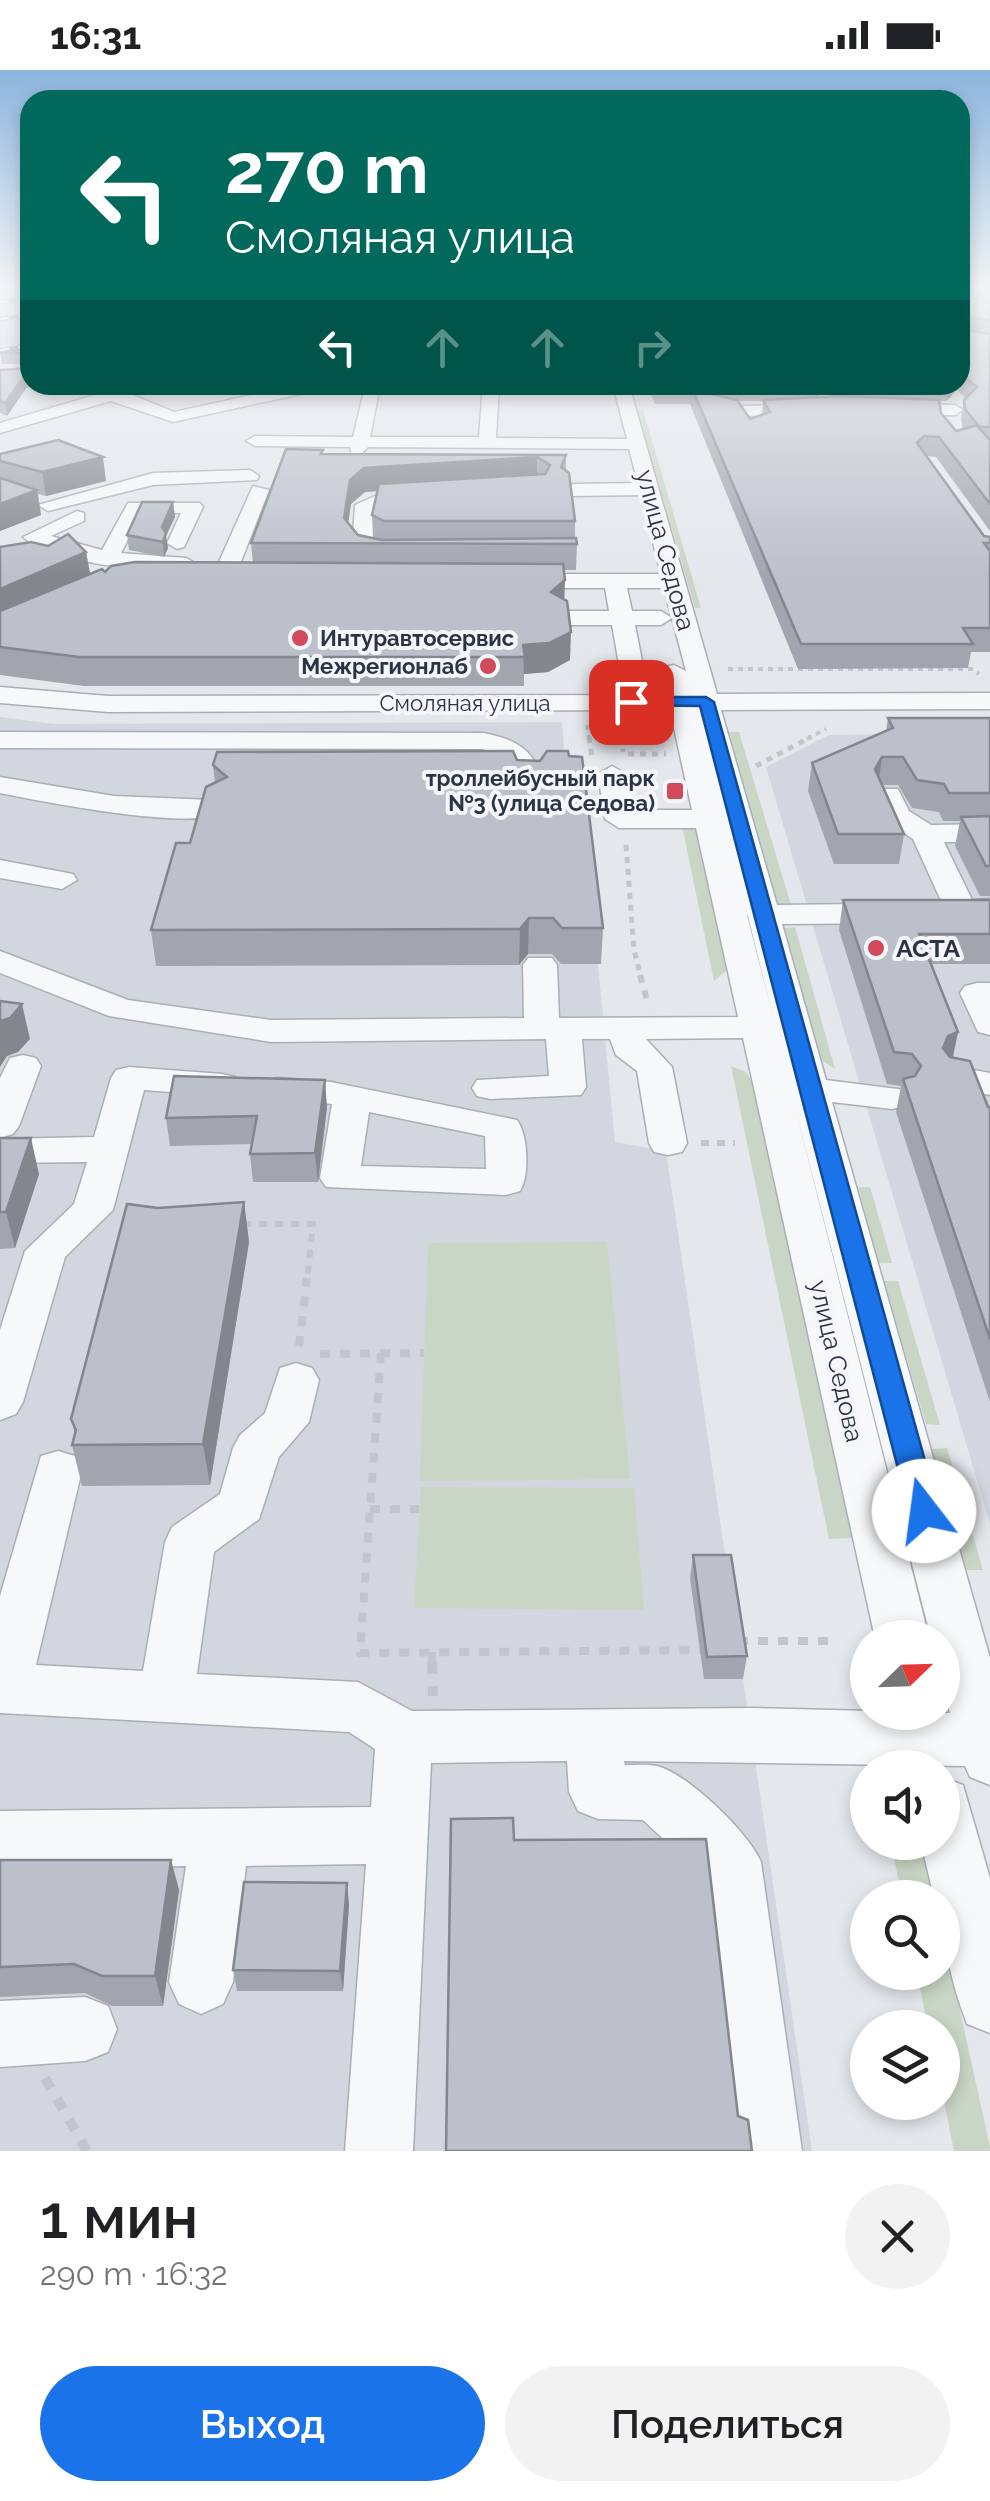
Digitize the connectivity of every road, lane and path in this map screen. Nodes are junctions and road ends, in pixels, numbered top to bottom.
1 (109, 395) edge
2 (272, 395) edge
3 (372, 395) edge
4 (490, 395) edge
5 (615, 395) edge
6 (625, 395) edge
7 (784, 395) edge
8 (840, 395) edge
9 (949, 395) edge
10 (112, 396) junction
11 (832, 400) junction
12 (18, 403) edge
13 (628, 407) junction
14 (0, 409) edge
15 (951, 421) junction
16 (909, 422) edge
17 (0, 428) edge
18 (758, 434) edge
19 (41, 440) edge
20 (256, 441) dead end
21 (486, 443) junction
22 (628, 444) junction
23 (359, 446) junction
24 (590, 449) dead end
25 (574, 490) edge
26 (640, 490) junction
27 (597, 495) junction
28 (442, 496) edge
29 (100, 522) junction
30 (177, 543) dead end
31 (422, 556) edge
32 (108, 558) junction
33 (230, 573) junction
34 (664, 580) junction
35 (491, 581) edge
36 (614, 581) junction
37 (109, 584) edge
38 (565, 618) edge
39 (621, 618) junction
40 (662, 618) junction
41 (980, 675) dead end
42 (633, 676) dead end
43 (702, 691) junction
44 (0, 695) edge
45 (990, 701) edge
46 (842, 721) dead end
47 (0, 740) edge
48 (667, 754) dead end
49 (617, 764) joint
50 (756, 766) dead end
51 (529, 784) edge
52 (0, 786) edge
53 (888, 795) edge
54 (214, 809) edge
55 (708, 818) junction
56 (623, 819) junction
57 (990, 833) edge
58 (925, 834) junction
59 (0, 869) edge
60 (62, 880) dead end
61 (975, 908) edge
62 (763, 915) junction
63 (0, 961) edge
64 (540, 964) dead end
65 (990, 993) edge
66 (990, 1025) edge
67 (776, 1027) junction
68 (641, 1028) junction
69 (553, 1029) junction
70 (23, 1066) dead end
71 (490, 1088) dead end
72 (843, 1090) junction
73 (352, 1097) dead end
74 (0, 1126) edge
75 (668, 1143) dead end
76 (108, 1150) junction
77 (0, 1151) edge
78 (92, 1210) junction
79 (225, 1224) edge
80 (136, 1229) edge
81 (16, 1293) edge
82 (381, 1353) junction
83 (424, 1353) dead end
84 (296, 1380) dead end
85 (0, 1400) edge
86 (58, 1470) dead end
87 (370, 1509) junction
88 (420, 1510) dead end
89 (900, 1620) edge
90 (837, 1642) dead end
91 (2, 1688) edge
92 (166, 1696) junction
93 (594, 1735) junction
94 (404, 1737) junction
95 (927, 1739) edge
96 (988, 1749) edge
97 (398, 1835) junction
98 (220, 1838) junction
99 (0, 1840) edge
100 (957, 1860) edge
101 (987, 1977) edge
102 (201, 1982) dead end
103 (85, 2029) dead end
104 (10, 2033) edge
105 (86, 2151) edge
106 (379, 2151) edge
107 (768, 2151) edge

1 - 10 street
2 - 10 street
3 - 23 street
4 - 21 street
5 - 13 street, улица Седова
6 - 13 street, улица Седова
7 - 11 street
8 - 11 street
9 - 15 street
10 - 17 street
11 - 15 street
11 - 18 street
12 - 14 street
13 - 22 street, улица Седова
15 - 16 street
17 - 19 street
20 - 23 street
21 - 22 street
21 - 23 street
22 - 26 street, улица Седова
24 - 27 street
25 - 27 street
26 - 27 street
26 - 34 street, улица Седова
28 - 31 street
29 - 30 street
29 - 32 street
29 - 32 street
29 - 33 street
32 - 33 street
33 - 37 street
34 - 36 street
34 - 40 street, улица Седова
34 - 43 street, улица Седова
35 - 36 street
36 - 39 street
38 - 39 street
39 - 40 street
39 - 42 street
40 - 43 street, улица Седова
41 - 43 path
43 - 44 street, Смоляная улица
43 - 45 street, Смоляная улица
43 - 55 street, улица Седова
43 - 62 street, улица Седова
46 - 50 path
47 - 51 street
48 - 49 path
49 - 56 street
52 - 54 street
53 - 58 street
55 - 56 street
55 - 67 street, улица Седова
56 - 68 path
57 - 58 street
58 - 61 street
59 - 60 street
61 - 62 street
62 - 67 street, улица Седова
63 - 69 street
64 - 69 street
65 - 66 street
67 - 68 street
67 - 72 street, улица Седова
68 - 69 street
68 - 75 street
69 - 71 street
70 - 74 street
72 - 89 street, улица Седова
72 - 96 street, улица Седова
73 - 76 street
76 - 77 street
76 - 78 street
78 - 80 street
78 - 81 street
79 - 82 path
81 - 85 street
82 - 83 path
82 - 87 path
84 - 92 street
86 - 91 street
87 - 88 path
87 - 90 path
91 - 92 street
92 - 94 street
93 - 94 street
93 - 95 street
93 - 107 street
94 - 97 street
95 - 96 street
97 - 98 street
97 - 106 street
98 - 99 street
98 - 102 street
100 - 101 street
103 - 104 street
104 - 105 path

